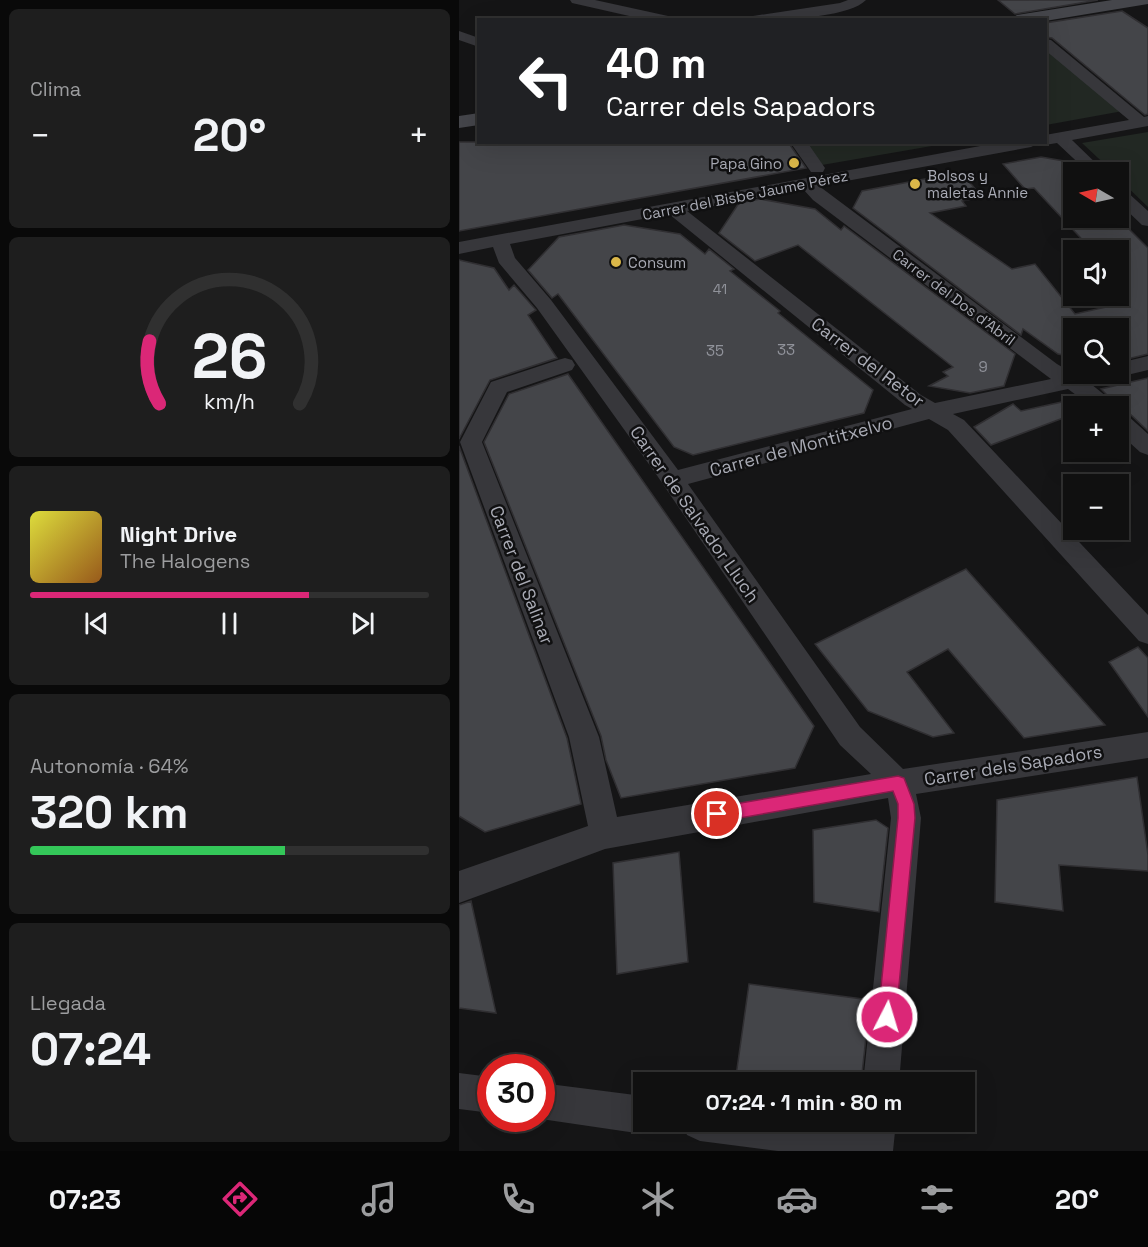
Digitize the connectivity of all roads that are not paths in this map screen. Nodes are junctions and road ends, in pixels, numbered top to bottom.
1 (576, 0) edge
2 (859, 0) edge
3 (1146, 0) edge
4 (769, 5) dead end
5 (836, 8) junction
6 (1148, 14) edge
7 (783, 15) junction
8 (659, 18) edge
9 (765, 18) edge
10 (847, 18) edge
11 (1030, 18) edge
12 (1047, 30) edge
13 (459, 35) edge
14 (477, 42) edge
15 (1047, 44) edge
16 (477, 102) edge
17 (459, 105) edge
18 (477, 119) edge
19 (1145, 121) edge
20 (459, 122) edge
21 (1053, 139) edge
22 (799, 144) edge
23 (1018, 144) edge
24 (1084, 162) edge
25 (813, 176) junction
26 (1129, 203) edge
27 (673, 209) junction
28 (1148, 221) edge
29 (500, 240) junction
30 (459, 248) edge
31 (1148, 363) edge
32 (565, 365) dead end
33 (1129, 368) edge
34 (1063, 377) edge
35 (1063, 384) edge
36 (1075, 384) edge
37 (1093, 396) edge
38 (933, 411) junction
39 (1129, 429) edge
40 (1148, 447) edge
41 (673, 480) junction
42 (1148, 633) edge
43 (1148, 745) edge
44 (898, 783) junction
45 (605, 834) junction
46 (459, 887) edge
47 (882, 1072) edge
48 (459, 1091) edge
49 (477, 1093) edge
50 (555, 1103) edge
51 (633, 1114) edge
52 (803, 1132) edge
53 (875, 1139) edge

1 - 8 street
2 - 5 street
3 - 11 main road
4 - 7 street
5 - 7 street
5 - 10 street
6 - 12 main road
7 - 9 street
13 - 14 street
15 - 19 street
16 - 17 main road
18 - 20 main road
19 - 21 street
21 - 24 street
22 - 25 street, Carrer del Dos d'Abril
23 - 25 street, Carrer del Bisbe Jaume Pérez
25 - 27 street, Carrer del Bisbe Jaume Pérez
25 - 34 street, Carrer del Dos d'Abril
26 - 28 street
27 - 29 street, Carrer del Bisbe Jaume Pérez
27 - 38 street, Carrer del Retor
29 - 30 street, Carrer del Bisbe Jaume Pérez
29 - 41 street, Carrer de Salvador Lluch
31 - 33 street
32 - 45 street, Carrer del Salinar
35 - 38 street, Carrer de Montitxelvo
36 - 37 street, Carrer del Dos d'Abril
38 - 41 street, Carrer de Montitxelvo
38 - 42 street, Carrer del Retor
39 - 40 street
41 - 44 street, Carrer de Salvador Lluch
43 - 44 street, Carrer dels Sapadors
44 - 45 street, Carrer dels Sapadors
44 - 47 street
45 - 46 street, Carrer dels Sapadors
48 - 49 street
50 - 51 street
52 - 53 street

